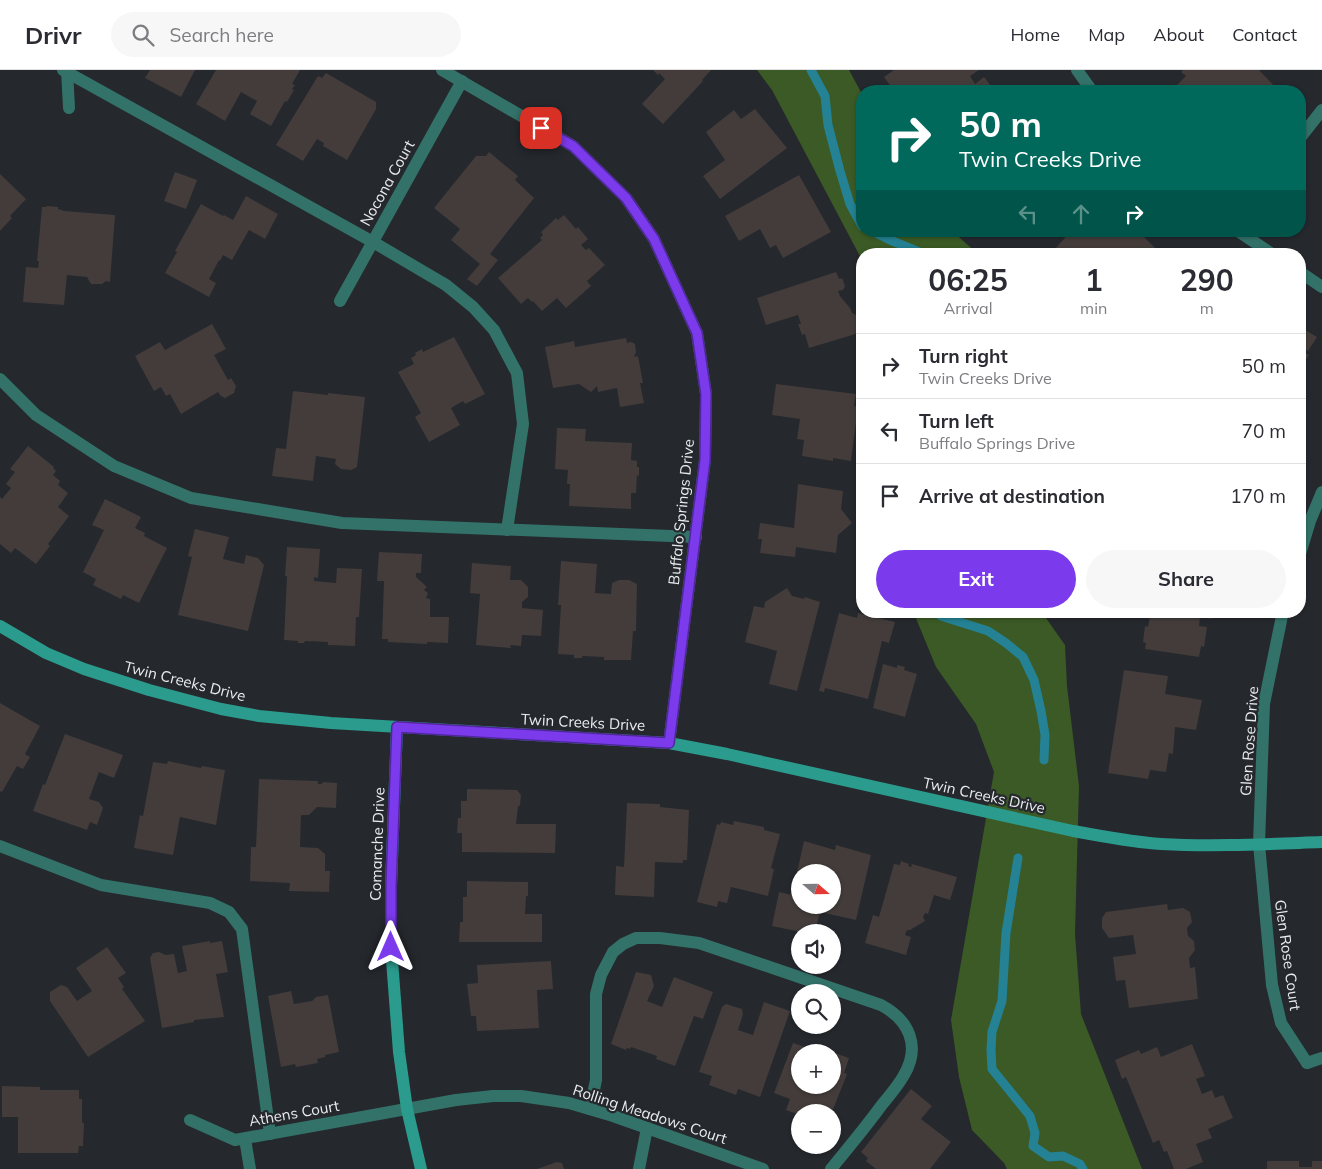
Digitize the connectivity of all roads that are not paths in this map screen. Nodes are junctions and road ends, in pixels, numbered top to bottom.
1 (442, 70) edge
2 (1076, 70) edge
3 (65, 71) edge
4 (462, 81) junction
5 (1087, 85) edge
6 (69, 108) dead end
7 (1322, 110) edge
8 (1306, 130) edge
9 (1247, 237) edge
10 (374, 242) junction
11 (1263, 248) edge
12 (1306, 276) edge
13 (1322, 287) edge
14 (340, 301) dead end
15 (0, 379) edge
16 (1322, 492) edge
17 (507, 530) junction
18 (1306, 534) edge
19 (696, 538) junction
20 (1282, 618) edge
21 (0, 626) edge
22 (397, 727) junction
23 (669, 743) junction
24 (1322, 842) edge
25 (1259, 844) junction
26 (0, 846) edge
27 (1322, 1058) edge
28 (590, 1108) junction
29 (407, 1110) junction
30 (190, 1120) dead end
31 (647, 1128) junction
32 (270, 1134) junction
33 (245, 1139) junction
34 (250, 1169) edge
35 (421, 1169) edge
36 (639, 1169) edge
37 (763, 1169) edge
38 (831, 1169) edge

1 - 4 street, Buffalo Springs Drive
2 - 5 street
3 - 6 street
3 - 10 street
4 - 10 street, Nocona Court
4 - 19 street, Buffalo Springs Drive
7 - 8 street
9 - 11 street
10 - 14 street, Nocona Court
10 - 17 street
12 - 13 street
15 - 17 street
16 - 18 street
17 - 19 street
19 - 23 street, Buffalo Springs Drive
20 - 25 street, Glen Rose Drive
21 - 22 street, Twin Creeks Drive
22 - 23 street, Twin Creeks Drive
22 - 29 street, Comanche Drive
23 - 25 street, Twin Creeks Drive
24 - 25 street, Twin Creeks Drive
25 - 27 street, Glen Rose Court
26 - 32 street
28 - 29 street, Rolling Meadows Court
28 - 31 street, Rolling Meadows Court
28 - 38 street
29 - 32 street, Athens Court
29 - 35 street, Comanche Drive
30 - 33 street, Athens Court
31 - 36 street
31 - 37 street, Rolling Meadows Court
32 - 33 street, Athens Court
33 - 34 street

